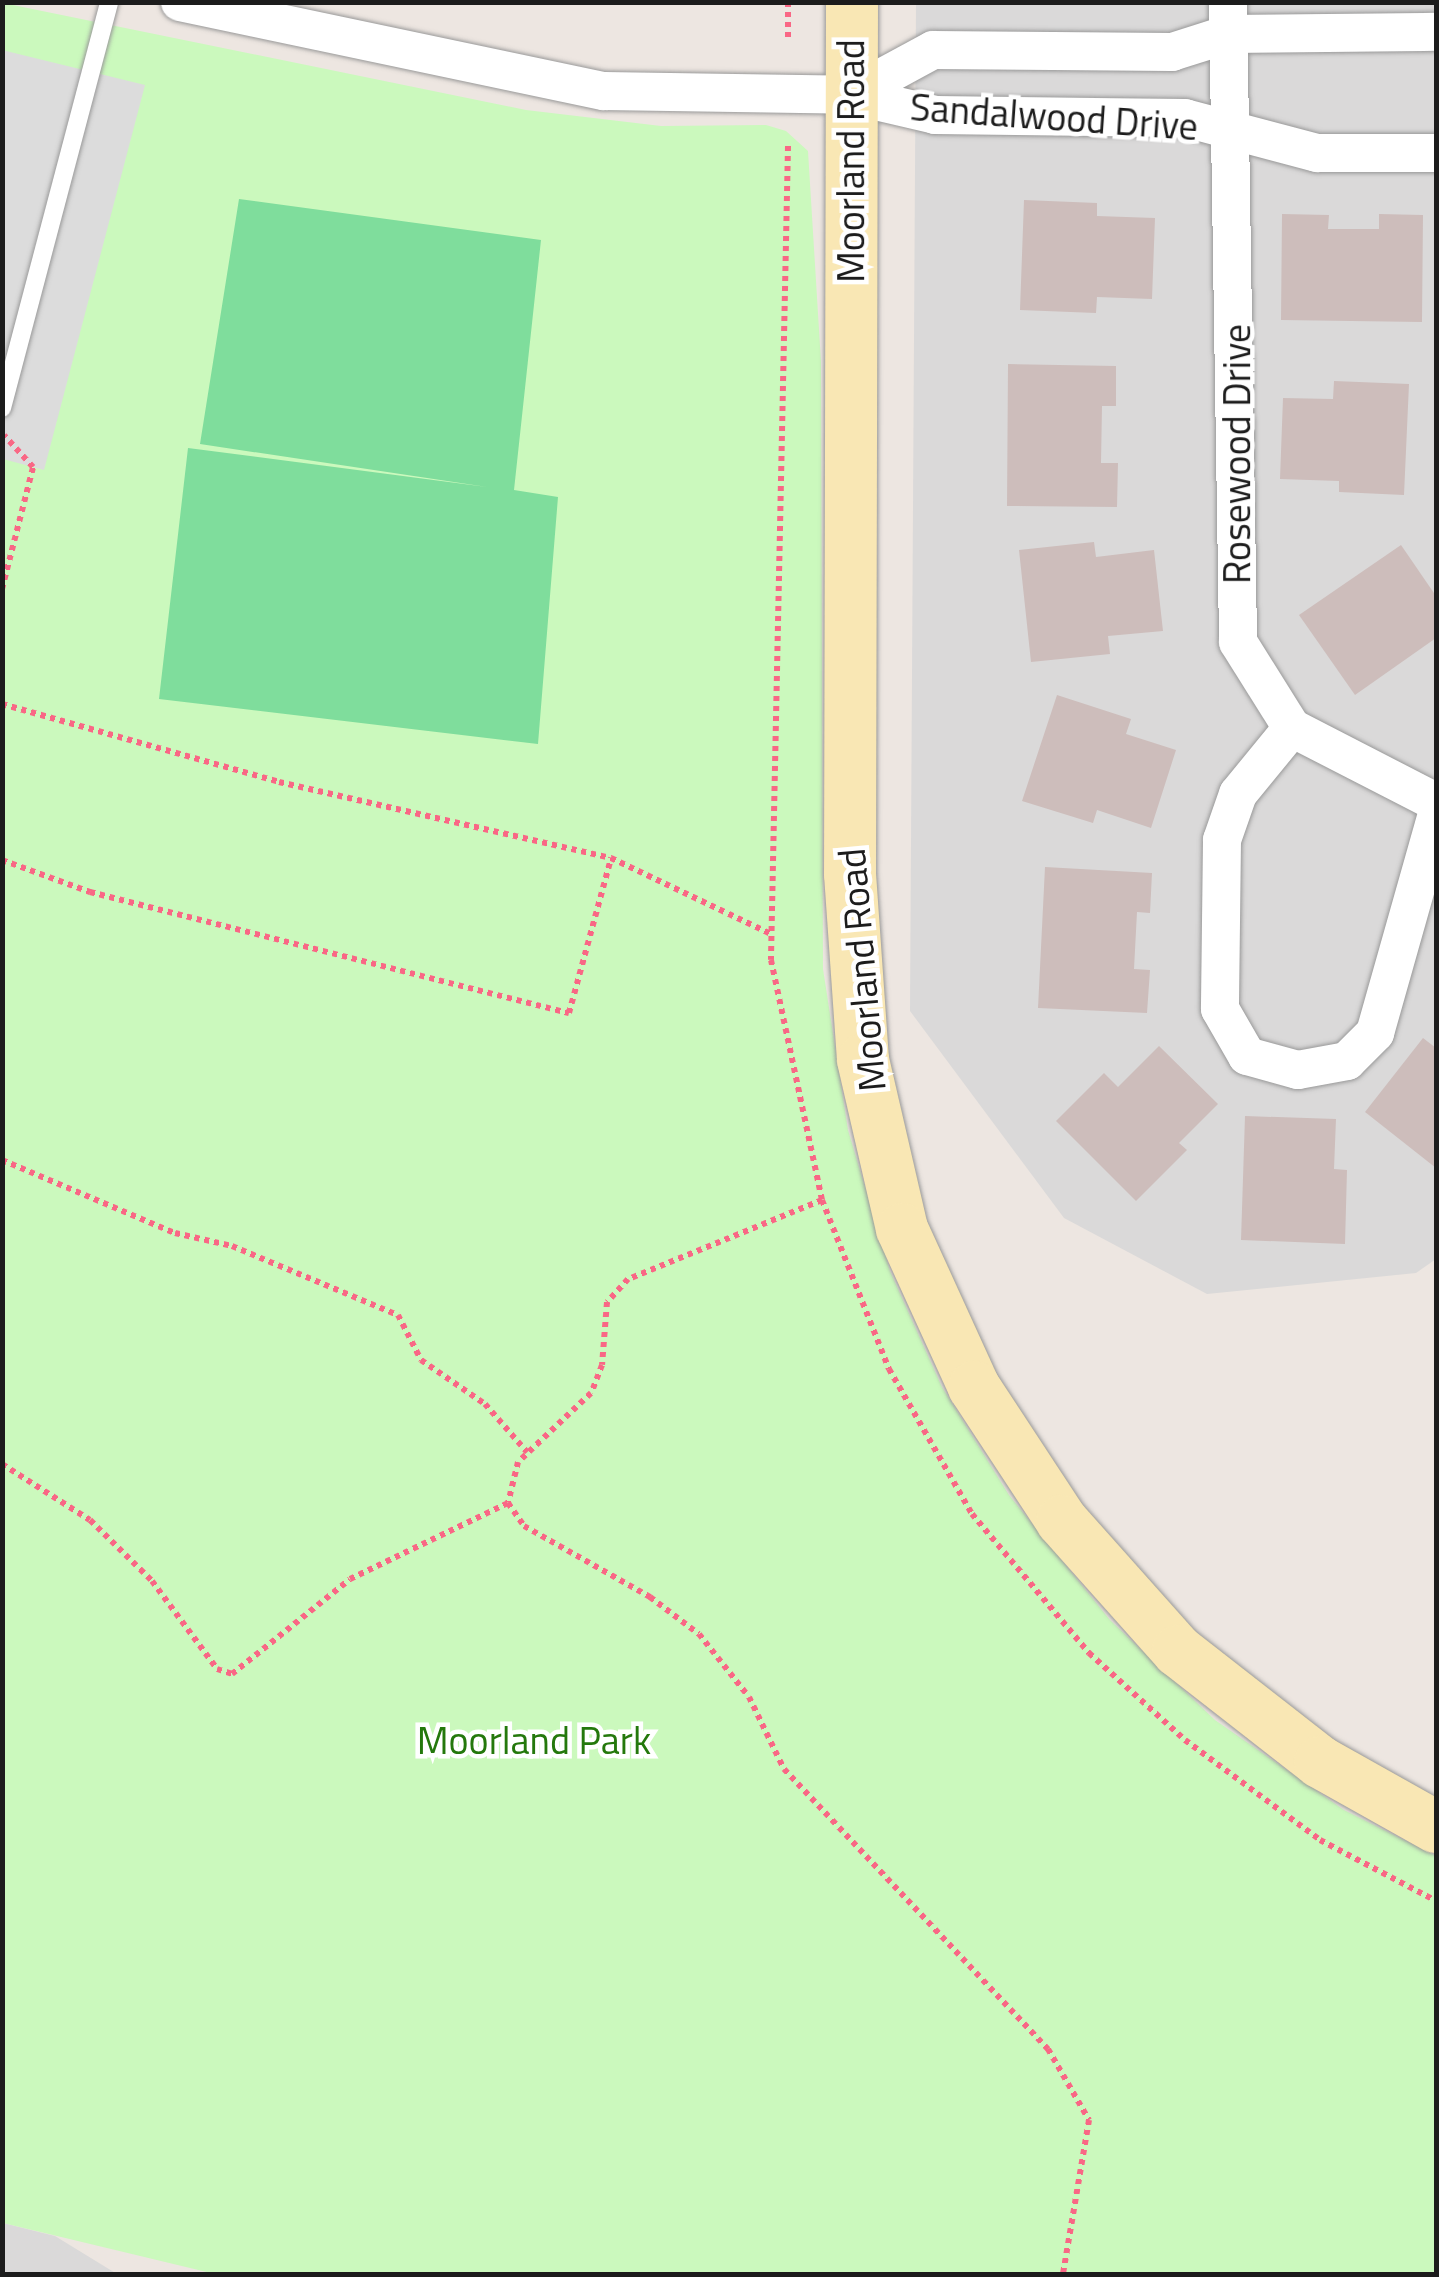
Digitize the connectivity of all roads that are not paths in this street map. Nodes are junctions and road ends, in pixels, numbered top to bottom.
1 (109, 2) edge
2 (180, 2) edge
3 (852, 4) edge
4 (1228, 18) edge
5 (1436, 32) edge
6 (850, 95) junction
7 (1235, 134) junction
8 (1436, 153) edge
9 (2, 408) edge
10 (1292, 728) junction
11 (1436, 802) edge
12 (1436, 818) edge
13 (1436, 1828) edge

1 - 9 lane
2 - 6 street, Sandalwood Drive
3 - 6 street, Moorland Road
4 - 5 street, Sandalwood Drive
4 - 6 street, Sandalwood Drive
4 - 7 street, Rosewood Drive
6 - 7 street, Sandalwood Drive
6 - 13 street, Moorland Road
7 - 8 street, Sandalwood Drive
7 - 10 street, Rosewood Drive
10 - 11 street
10 - 12 street

